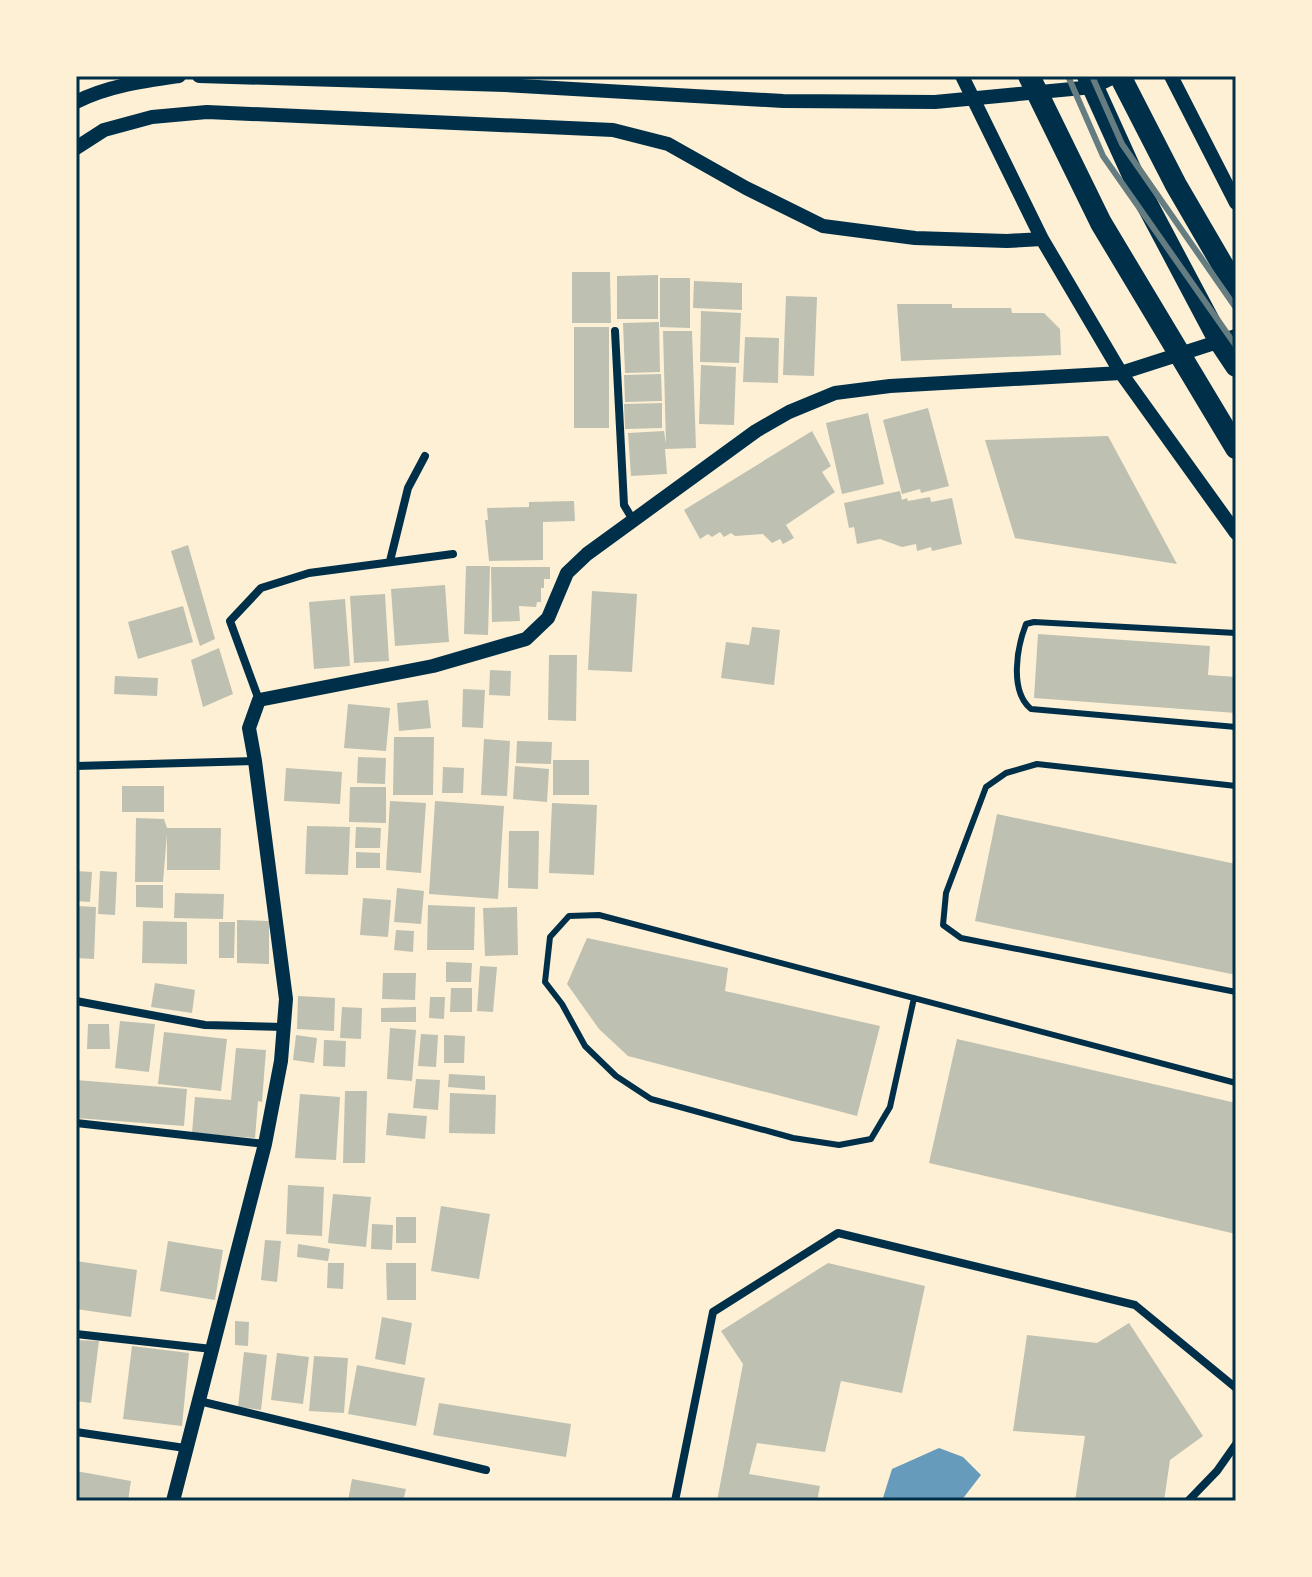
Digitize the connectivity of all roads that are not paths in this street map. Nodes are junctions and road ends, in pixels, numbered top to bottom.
1 (179, 76) edge
2 (199, 76) edge
3 (962, 76) edge
4 (1029, 76) edge
5 (1118, 76) edge
6 (1171, 76) edge
7 (1091, 81) edge
8 (973, 100) junction
9 (76, 102) edge
10 (76, 148) edge
11 (1236, 203) edge
12 (1042, 239) junction
13 (1236, 288) edge
14 (615, 331) dead end
15 (1228, 339) edge
16 (1236, 366) edge
17 (1121, 373) junction
18 (1236, 448) edge
19 (425, 456) dead end
20 (633, 520) junction
21 (1236, 533) edge
22 (453, 554) dead end
23 (390, 561) junction
24 (1236, 633) edge
25 (259, 700) junction
26 (1236, 727) edge
27 (255, 761) junction
28 (76, 766) edge
29 (1236, 786) edge
30 (1236, 992) edge
31 (914, 998) junction
32 (76, 1001) edge
33 (284, 1027) junction
34 (1236, 1083) edge
35 (76, 1123) edge
36 (265, 1144) junction
37 (76, 1334) edge
38 (212, 1349) junction
39 (1236, 1388) edge
40 (198, 1401) junction
41 (76, 1432) edge
42 (1236, 1444) edge
43 (185, 1448) junction
44 (486, 1470) dead end
45 (173, 1501) edge
46 (675, 1501) edge
47 (1188, 1501) edge

1 - 9 street
2 - 8 street
3 - 8 street
4 - 18 highway
5 - 7 street
5 - 13 highway
6 - 11 street
7 - 8 street
7 - 15 highway
8 - 12 street
10 - 12 street
12 - 17 street
14 - 20 street
15 - 16 highway
15 - 17 street
17 - 20 street
17 - 21 street
19 - 23 street
20 - 25 street
22 - 23 street
23 - 25 street
24 - 26 lane
25 - 27 street
27 - 28 street
27 - 33 street
29 - 30 lane
31 - 31 lane
31 - 34 lane
32 - 33 street
33 - 36 street
35 - 36 street
36 - 38 street
37 - 38 street
38 - 40 street
39 - 46 street
40 - 43 street
40 - 44 street
41 - 43 street
42 - 47 street
43 - 45 street

